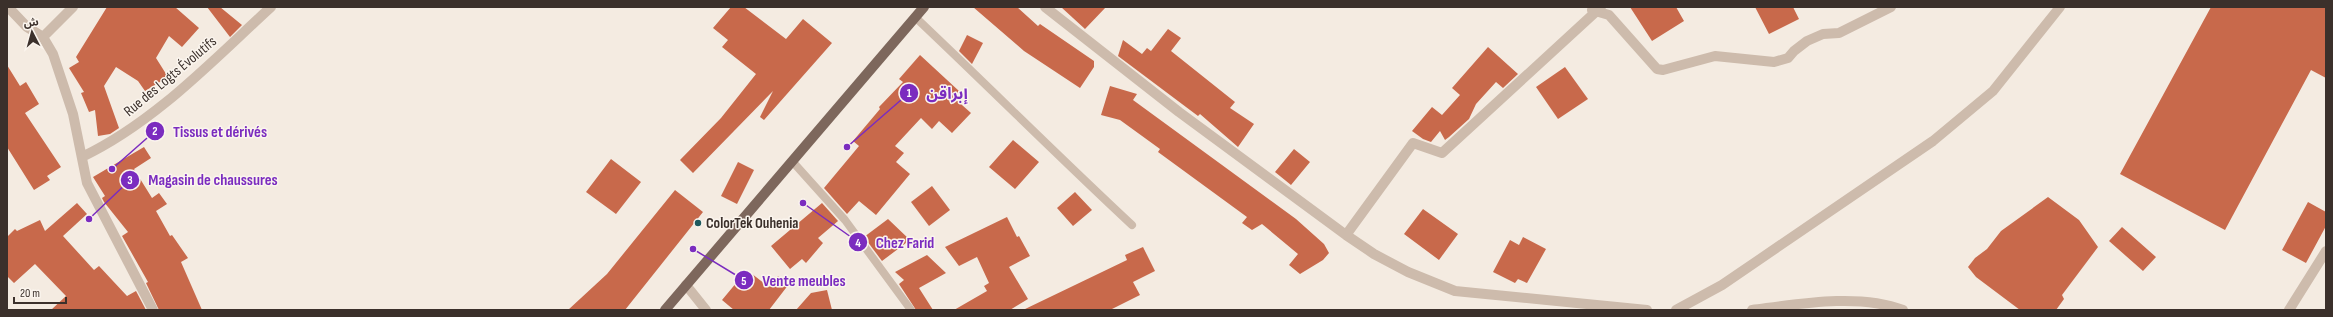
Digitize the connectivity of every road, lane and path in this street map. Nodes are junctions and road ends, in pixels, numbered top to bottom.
1 (8, 7) edge
2 (73, 7) edge
3 (271, 7) edge
4 (924, 7) edge
5 (1045, 7) edge
6 (1891, 7) edge
7 (2060, 7) edge
8 (1595, 8) edge
9 (915, 17) junction
10 (43, 37) junction
11 (82, 157) junction
12 (792, 161) junction
13 (1132, 224) dead end
14 (1346, 235) junction
15 (2326, 251) edge
16 (686, 285) junction
17 (154, 310) edge
18 (665, 310) edge
19 (706, 310) edge
20 (911, 310) edge
21 (1647, 310) edge
22 (1676, 310) edge
23 (1752, 310) edge
24 (1903, 310) edge
25 (2290, 310) edge

1 - 10 street
2 - 10 street
3 - 11 street, Rue des Logts Évolutifs
4 - 9 main road
5 - 14 street
6 - 8 street
7 - 22 street
8 - 14 street
9 - 12 main road
9 - 13 lane
10 - 11 street
11 - 17 street
12 - 16 main road
12 - 20 lane
14 - 21 street
15 - 25 street
16 - 18 main road
16 - 19 street
23 - 24 street

